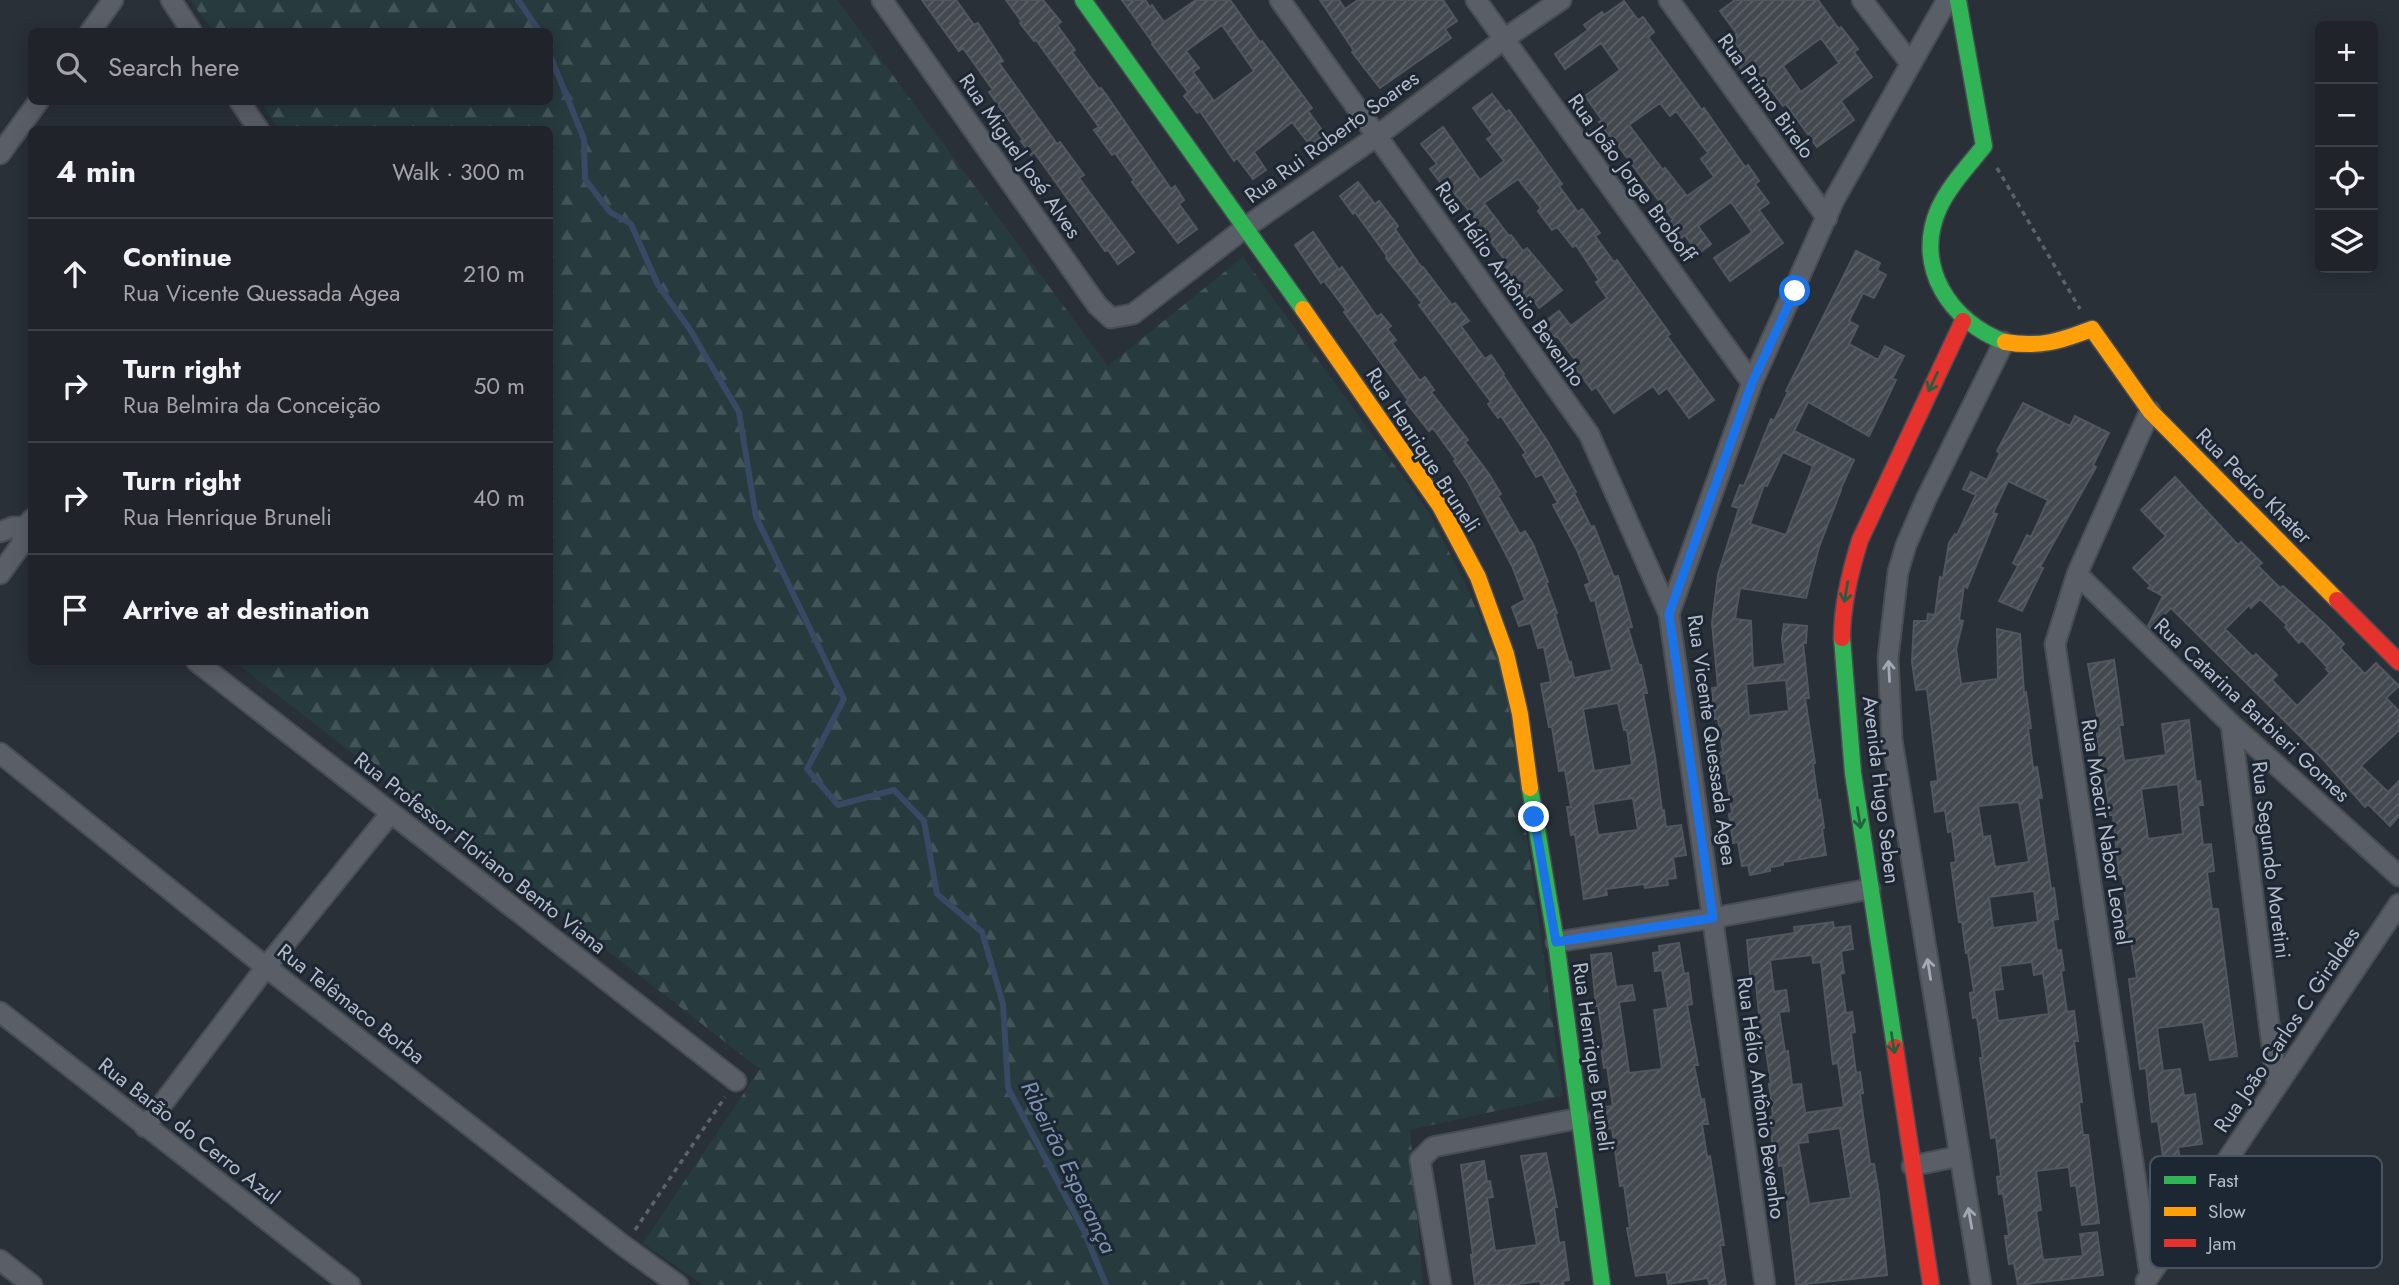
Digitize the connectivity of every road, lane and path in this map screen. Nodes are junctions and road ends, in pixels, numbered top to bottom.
1 (113, 0) edge
2 (171, 0) edge
3 (882, 0) edge
4 (1083, 0) edge
5 (1280, 0) edge
6 (1476, 0) edge
7 (1561, 0) edge
8 (1669, 0) edge
9 (1862, 0) edge
10 (1947, 0) edge
11 (1958, 0) edge
12 (93, 28) edge
13 (189, 28) edge
14 (1504, 39) junction
15 (1911, 64) junction
16 (36, 105) edge
17 (242, 105) edge
18 (256, 126) edge
19 (1377, 136) junction
20 (1984, 146) junction
21 (0, 154) edge
22 (1827, 218) junction
23 (1246, 227) junction
24 (1133, 314) joint
25 (1963, 321) junction
26 (2091, 329) junction
27 (2004, 342) junction
28 (1752, 383) junction
29 (2150, 411) junction
30 (28, 526) edge
31 (28, 529) edge
32 (0, 532) edge
33 (0, 574) edge
34 (2077, 574) junction
35 (1669, 614) junction
36 (2399, 662) edge
37 (201, 665) edge
38 (2231, 724) junction
39 (0, 752) edge
40 (391, 813) junction
41 (2399, 876) edge
42 (1870, 889) junction
43 (2399, 904) edge
44 (1713, 918) junction
45 (1556, 942) junction
46 (266, 967) junction
47 (0, 1012) edge
48 (736, 1081) joint
49 (2277, 1085) junction
50 (1580, 1118) junction
51 (145, 1127) junction
52 (1960, 1156) junction
53 (2229, 1156) edge
54 (1912, 1166) junction
55 (624, 1246) junction
56 (0, 1260) edge
57 (2146, 1280) edge
58 (345, 1283) edge
59 (32, 1285) edge
60 (678, 1285) edge
61 (1441, 1285) edge
62 (1602, 1285) edge
63 (1765, 1285) edge
64 (1931, 1285) edge
65 (1981, 1285) edge

1 - 12 street
2 - 13 street
3 - 24 street, Rua Miguel José Alves
4 - 23 street, Rua Henrique Bruneli
5 - 19 street, Rua Hélio Antônio Bevenho
6 - 14 street, Rua João Jorge Broboff
7 - 14 street, Rua Rui Roberto Soares
8 - 22 street, Rua Primo Birelo
9 - 15 street
10 - 15 street, Rua Vicente Quessada Agea
11 - 20 street
14 - 19 street, Rua Rui Roberto Soares
14 - 28 street, Rua João Jorge Broboff
15 - 22 street, Rua Vicente Quessada Agea
16 - 21 street
17 - 18 street
19 - 23 street, Rua Rui Roberto Soares
19 - 35 street, Rua Hélio Antônio Bevenho
20 - 25 street
20 - 26 path
22 - 28 street, Rua Vicente Quessada Agea
23 - 24 street, Rua Rui Roberto Soares
23 - 45 street, Rua Henrique Bruneli
25 - 27 street
25 -> 42 street, Avenida Hugo Seben
26 - 27 street
26 - 29 street, Rua Pedro Khater
52 -> 27 street, Avenida Hugo Seben
28 - 35 street, Rua Vicente Quessada Agea
29 - 34 street, Rua Moacir Nabor Leonel
29 - 36 street, Rua Pedro Khater
30 - 32 street
31 - 33 street
34 - 38 street, Rua Catarina Barbieri Gomes
34 - 57 street, Rua Moacir Nabor Leonel
35 - 44 street, Rua Vicente Quessada Agea
37 - 40 street, Rua Professor Floriano Bento Viana
38 - 41 street, Rua Catarina Barbieri Gomes
38 - 49 street, Rua Segundo Moretini
39 - 46 street, Rua Telêmaco Borba
40 - 46 street
40 - 48 street, Rua Professor Floriano Bento Viana
42 - 44 street
42 -> 54 street, Avenida Hugo Seben
43 - 49 street, Rua João Carlos C Giraldes
44 - 45 street
44 - 63 street, Rua Hélio Antônio Bevenho
45 - 50 street, Rua Henrique Bruneli
46 - 51 street
46 - 55 street, Rua Telêmaco Borba
47 - 51 street, Rua Barão do Cerro Azul
48 - 55 path
49 - 53 street, Rua João Carlos C Giraldes
50 - 61 street
50 - 62 street, Rua Henrique Bruneli
51 - 58 street, Rua Barão do Cerro Azul
52 - 54 street
65 -> 52 street, Avenida Hugo Seben
54 - 64 street, Avenida Hugo Seben
55 - 60 street, Rua Telêmaco Borba
56 - 59 street

